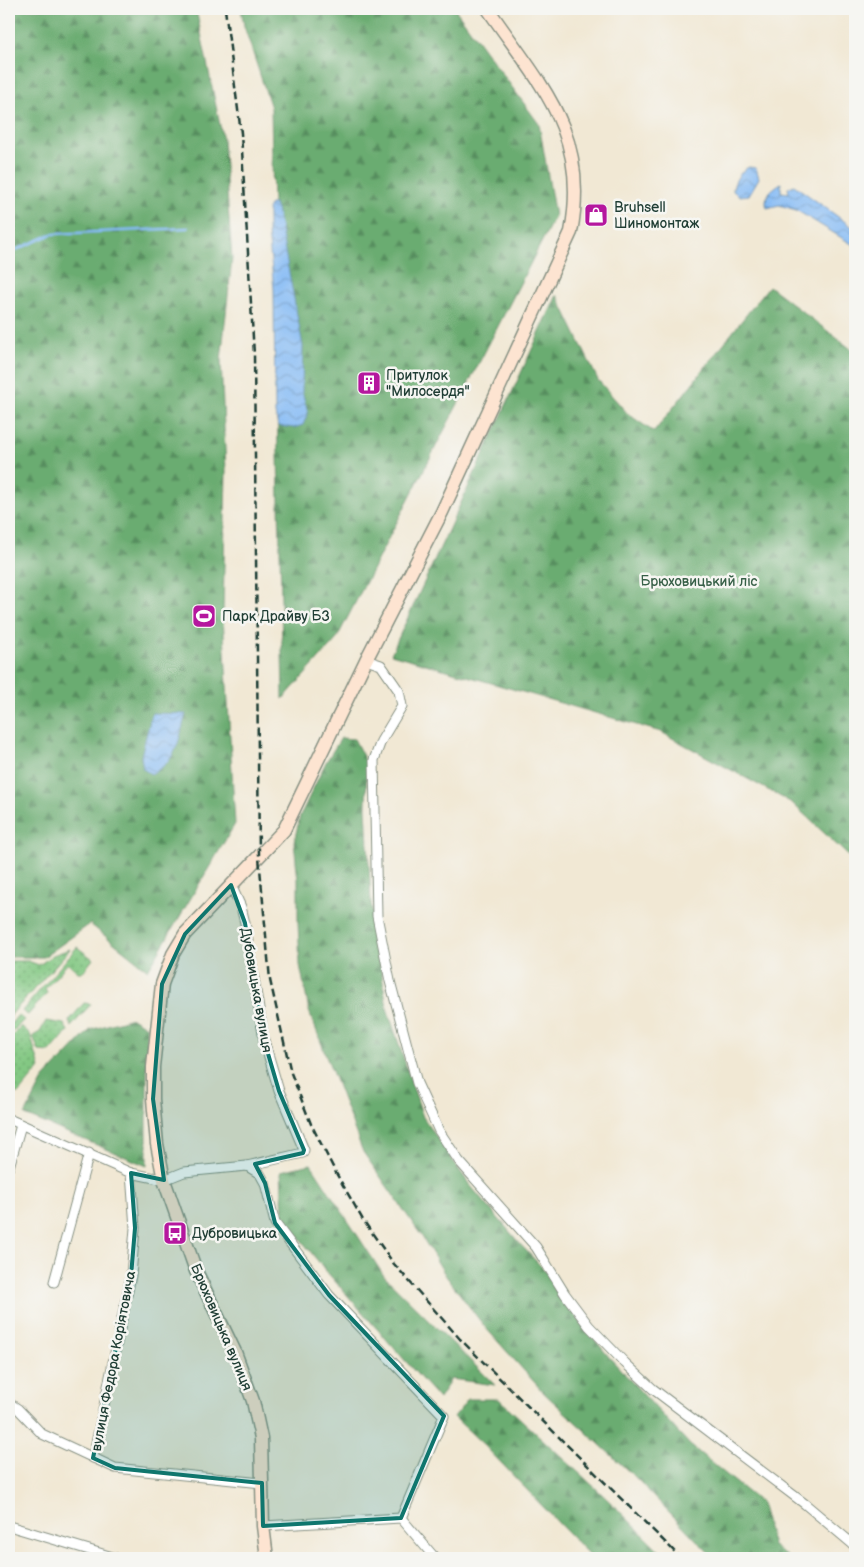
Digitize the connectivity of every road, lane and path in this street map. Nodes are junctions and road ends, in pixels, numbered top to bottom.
1 (488, 9) edge
2 (366, 660) junction
3 (230, 885) junction
4 (9, 1119) edge
5 (21, 1125) junction
6 (89, 1153) junction
7 (247, 1166) junction
8 (9, 1167) edge
9 (131, 1173) junction
10 (164, 1180) junction
11 (54, 1282) dead end
12 (9, 1403) edge
13 (93, 1458) junction
14 (262, 1483) junction
15 (401, 1518) junction
16 (9, 1526) edge
17 (263, 1526) junction
18 (855, 1546) edge
19 (104, 1557) edge
20 (116, 1558) edge
21 (267, 1558) edge
22 (435, 1558) edge

1 - 2 main road, Брюховицька вулиця
2 - 3 main road, Брюховицька вулиця
2 - 18 street
3 - 7 street, Дубовицька вулиця
3 - 10 main road, Брюховицька вулиця
4 - 5 street
5 - 6 street
5 - 8 street
6 - 9 street
6 - 11 street
7 - 10 street, Дубовицька вулиця
7 - 15 street
9 - 10 street
9 - 13 street, вулиця Федора Коріятовича
10 - 14 main road, Брюховицька вулиця
12 - 13 street
13 - 14 street
14 - 17 main road, Брюховицька вулиця
15 - 17 street
15 - 22 street
16 - 19 street
17 - 21 main road, Брюховицька вулиця
19 - 20 street

